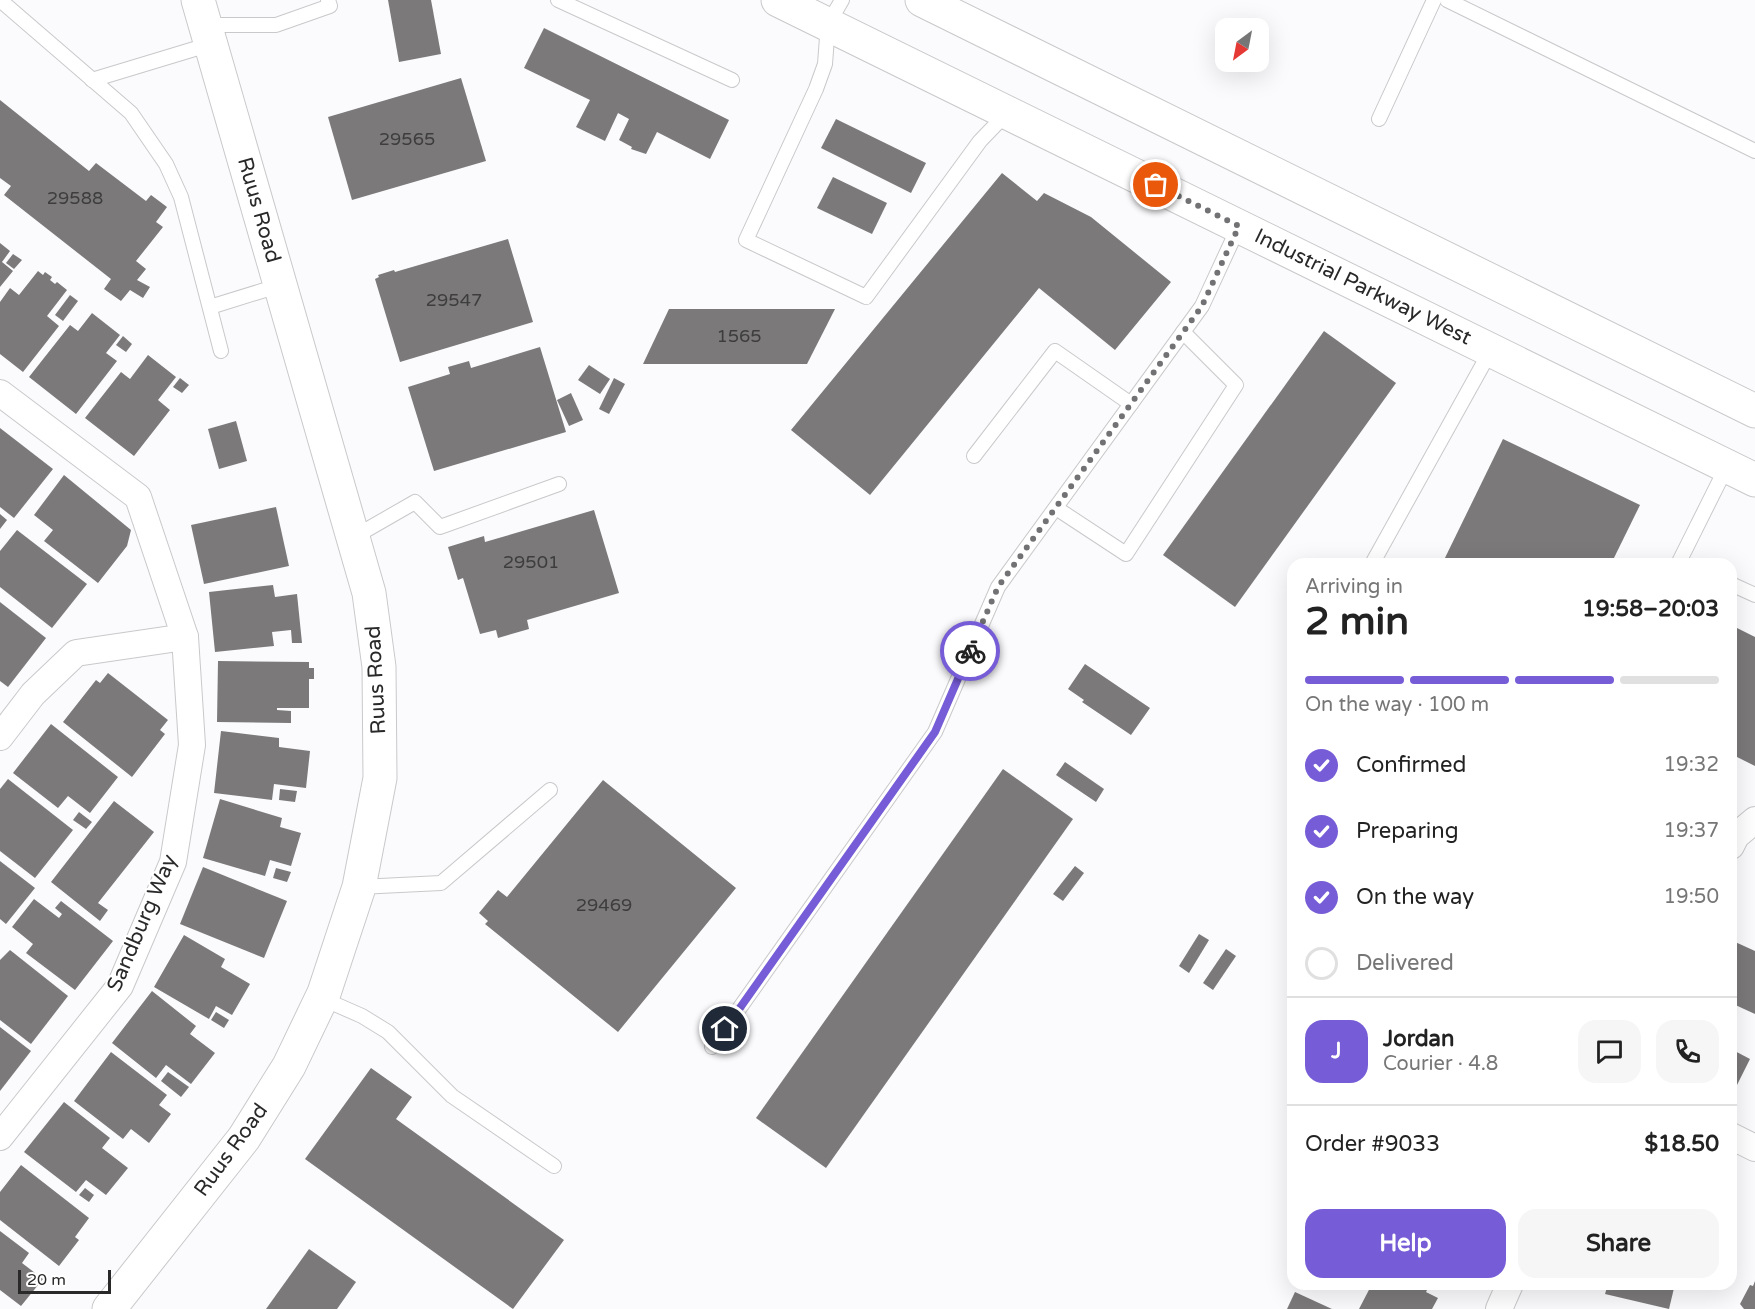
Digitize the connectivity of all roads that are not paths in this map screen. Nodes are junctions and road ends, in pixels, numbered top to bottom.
1 (0, 0) edge
2 (328, 0) edge
3 (558, 0) edge
4 (778, 0) edge
5 (922, 0) edge
6 (1434, 0) edge
7 (1447, 0) edge
8 (835, 12) edge
9 (205, 23) edge
10 (92, 80) junction
11 (732, 80) dead end
12 (1008, 112) junction
13 (1378, 119) dead end
14 (1755, 151) edge
15 (1239, 226) junction
16 (282, 285) junction
17 (210, 307) junction
18 (1183, 333) junction
19 (1491, 350) junction
20 (221, 351) dead end
21 (0, 393) edge
22 (1131, 404) junction
23 (1755, 411) edge
24 (974, 456) dead end
25 (1741, 473) edge
26 (559, 484) dead end
27 (1056, 508) junction
28 (354, 537) junction
29 (1375, 558) edge
30 (1685, 558) edge
31 (1737, 587) edge
32 (1755, 596) edge
33 (185, 637) junction
34 (0, 737) edge
35 (550, 790) dead end
36 (1755, 820) edge
37 (1737, 835) edge
38 (359, 887) junction
39 (321, 998) junction
40 (712, 1047) dead end
41 (0, 1137) edge
42 (1737, 1139) edge
43 (1755, 1148) edge
44 (554, 1166) dead end
45 (1507, 1290) edge
46 (109, 1309) edge
47 (1499, 1309) edge

1 - 10 lane
2 - 9 lane
3 - 11 lane
4 - 8 main road, Industrial Parkway West
5 - 23 main road
6 - 13 lane
7 - 14 lane
8 - 12 main road, Industrial Parkway West
8 - 12 lane
9 - 10 lane
9 - 16 main road, Ruus Road
10 - 17 lane
12 - 15 main road, Industrial Parkway West
15 - 18 lane
15 - 19 main road, Industrial Parkway West
16 - 17 lane
16 - 28 main road, Ruus Road
17 - 20 lane
18 - 22 lane
18 - 27 lane
19 - 25 main road, Industrial Parkway West
19 - 29 lane
21 - 33 street, Sandburg Way
22 - 24 lane
22 - 27 lane
25 - 30 lane
26 - 28 lane
27 - 40 lane
28 - 38 main road, Ruus Road
31 - 32 lane
33 - 34 street
33 - 41 street, Sandburg Way
35 - 38 lane
36 - 37 street
38 - 39 main road, Ruus Road
39 - 44 lane
39 - 46 main road, Ruus Road
42 - 43 street
45 - 47 street

